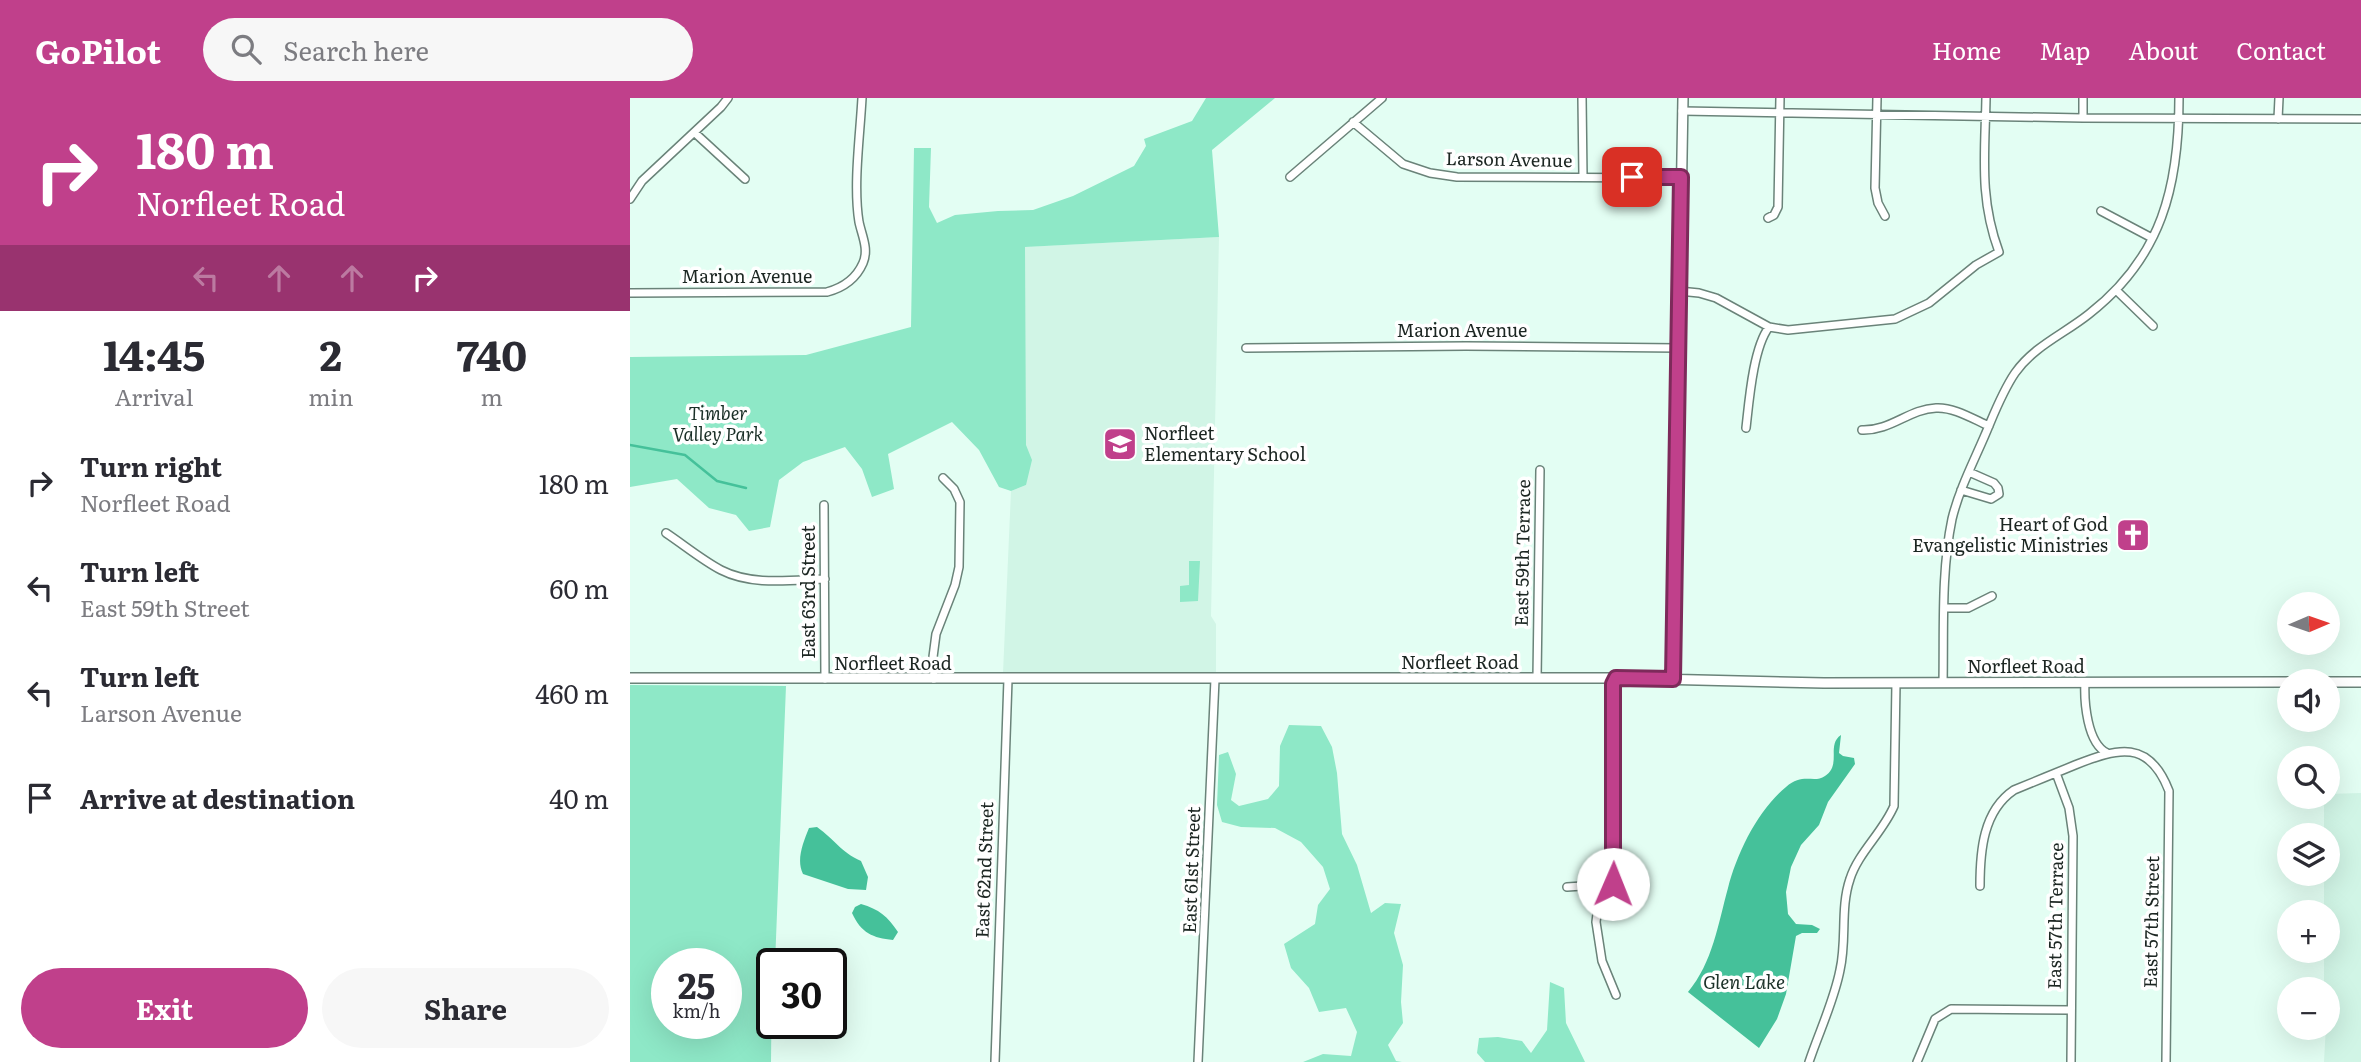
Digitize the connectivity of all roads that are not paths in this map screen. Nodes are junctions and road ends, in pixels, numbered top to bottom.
1 (728, 98) edge
2 (862, 98) edge
3 (1382, 98) edge
4 (1582, 98) edge
5 (1682, 98) edge
6 (1780, 98) edge
7 (1877, 98) edge
8 (1986, 98) edge
9 (2083, 98) edge
10 (2179, 98) edge
11 (2279, 98) edge
12 (1682, 111) junction
13 (1780, 113) junction
14 (1876, 115) junction
15 (1986, 117) junction
16 (2083, 118) junction
17 (2179, 119) junction
18 (2278, 119) junction
19 (2361, 119) edge
20 (1353, 122) junction
21 (695, 133) junction
22 (1290, 177) dead end
23 (1583, 177) junction
24 (1681, 177) junction
25 (745, 179) dead end
26 (630, 199) edge
27 (2101, 211) dead end
28 (1885, 216) dead end
29 (1768, 218) dead end
30 (2152, 238) junction
31 (2116, 290) junction
32 (1679, 291) junction
33 (630, 293) edge
34 (2153, 326) dead end
35 (1769, 327) junction
36 (1246, 348) dead end
37 (1678, 348) junction
38 (1989, 426) junction
39 (1746, 428) dead end
40 (1862, 430) dead end
41 (1540, 470) dead end
42 (1969, 472) junction
43 (943, 478) dead end
44 (1961, 490) junction
45 (824, 505) dead end
46 (666, 533) dead end
47 (825, 579) junction
48 (1992, 596) dead end
49 (1944, 608) junction
50 (630, 678) edge
51 (1537, 678) junction
52 (1616, 678) junction
53 (825, 679) junction
54 (934, 679) junction
55 (1008, 679) junction
56 (1215, 679) junction
57 (1673, 679) junction
58 (2085, 682) junction
59 (2277, 682) edge
60 (2340, 682) edge
61 (2361, 682) edge
62 (1896, 683) junction
63 (1943, 683) junction
64 (2107, 753) junction
65 (2056, 773) junction
66 (1613, 884) junction
67 (1980, 886) dead end
68 (1567, 887) dead end
69 (1616, 995) dead end
70 (2071, 1010) junction
71 (995, 1062) edge
72 (1198, 1062) edge
73 (1809, 1062) edge
74 (1917, 1062) edge
75 (2071, 1062) edge
76 (2166, 1062) edge

1 - 21 street
2 - 33 street, Marion Avenue
3 - 20 street
4 - 23 street
5 - 12 street
6 - 13 street
7 - 14 street
8 - 15 street
9 - 16 street
10 - 17 street
11 - 18 street
12 - 13 street
12 - 24 street
13 - 14 street
13 - 29 street
14 - 15 street
14 - 28 street
15 - 16 street
15 - 35 street
16 - 17 street
17 - 18 street
17 - 30 street
18 - 19 street
20 - 22 street
20 - 23 street, Larson Avenue
21 - 25 street
21 - 26 street
23 - 24 street, Larson Avenue
24 - 32 street
27 - 30 street
30 - 31 street
31 - 34 street
31 - 38 street
32 - 35 street
32 - 37 street
35 - 39 street
36 - 37 street, Marion Avenue
37 - 57 street
38 - 40 street
38 - 42 street
41 - 51 street, East 59th Terrace
42 - 44 street
42 - 44 street
43 - 54 street
44 - 49 street
45 - 47 street, East 63rd Street
46 - 47 street
47 - 53 street, East 63rd Street
48 - 49 street
49 - 63 street
50 - 53 street, Norfleet Road
51 - 52 street, Norfleet Road
51 - 56 street, Norfleet Road
52 - 57 street, Norfleet Road
52 - 66 street
53 - 54 street, Norfleet Road
54 - 55 street, Norfleet Road
55 - 56 street, Norfleet Road
55 - 71 street, East 62nd Street
56 - 72 street, East 61st Street
57 - 62 street, Norfleet Road
58 - 59 street, Norfleet Road
58 - 63 street, Norfleet Road
58 - 64 street
60 - 61 street
62 - 63 street, Norfleet Road
62 - 73 street
64 - 65 street
64 - 76 street, East 57th Street
65 - 67 street
65 - 70 street, East 57th Terrace
66 - 68 street
66 - 69 street
70 - 74 street
70 - 75 street, East 57th Terrace

